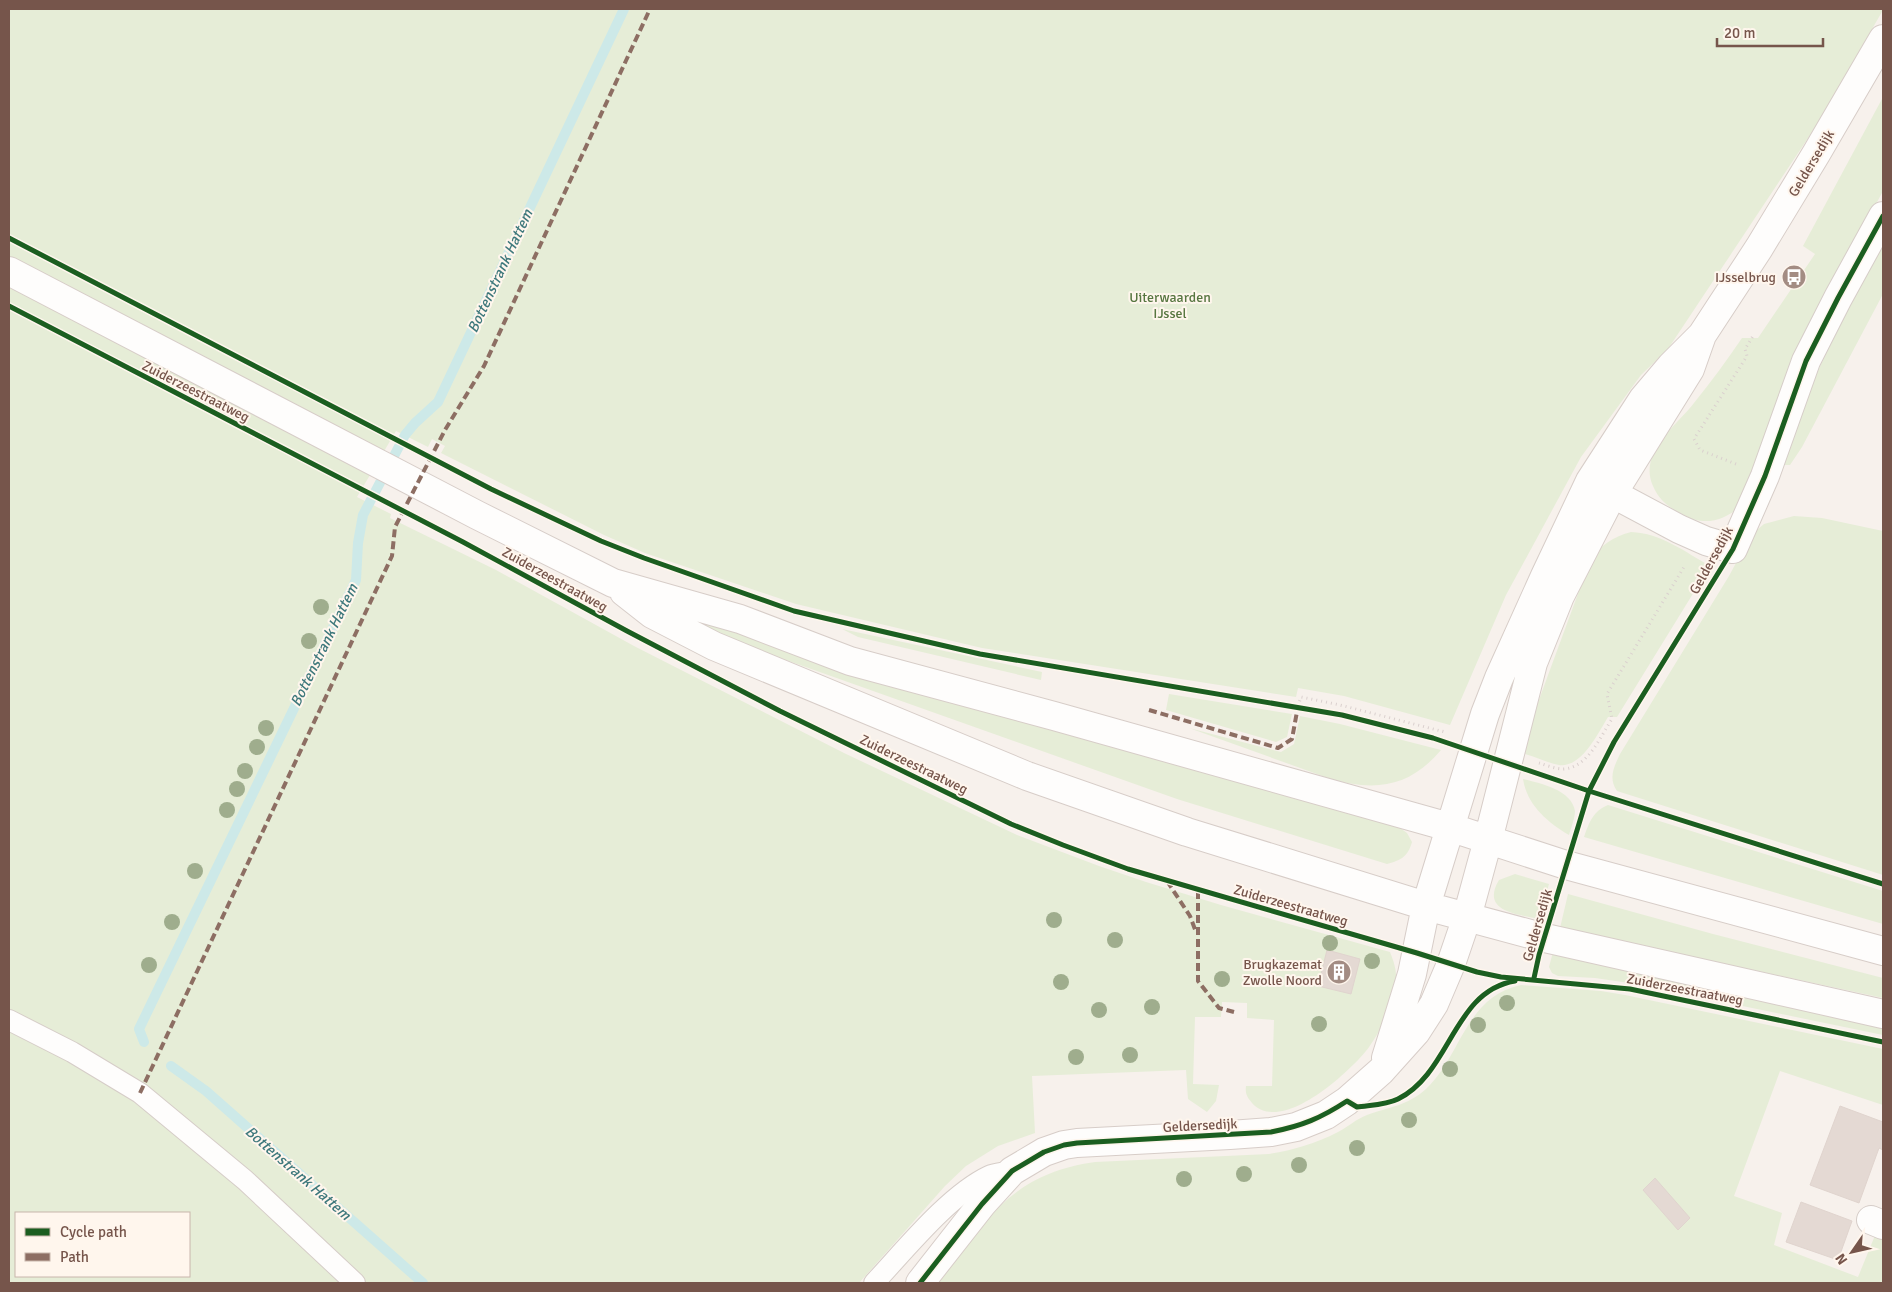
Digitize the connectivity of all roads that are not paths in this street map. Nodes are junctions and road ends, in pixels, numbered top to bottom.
1 (1883, 39) edge
2 (1883, 216) edge
3 (9, 270) edge
4 (1602, 487) junction
5 (612, 583) junction
6 (1449, 827) junction
7 (1488, 840) junction
8 (1426, 906) junction
9 (1467, 917) junction
10 (1883, 951) edge
11 (1883, 1014) edge
12 (9, 1020) edge
13 (1381, 1071) junction
14 (1012, 1171) junction
15 (355, 1283) edge
16 (874, 1283) edge
17 (920, 1283) edge

1 - 4 main road, Geldersedijk
2 - 4 main road, Geldersedijk
3 - 5 main road, Zuiderzeestraatweg
4 - 6 main road, Geldersedijk
4 - 7 main road, Geldersedijk
5 - 6 main road, Zuiderzeestraatweg
5 - 8 main road, Zuiderzeestraatweg
6 - 7 main road, Zuiderzeestraatweg
6 - 8 main road, Geldersedijk
7 - 9 main road, Geldersedijk
7 - 10 main road, Zuiderzeestraatweg
8 - 9 main road, Zuiderzeestraatweg
8 - 13 main road, Geldersedijk
9 - 11 main road, Zuiderzeestraatweg
9 - 13 main road, Geldersedijk
12 - 15 lane
13 - 14 main road, Geldersedijk
14 - 16 lane
14 - 17 main road, Geldersedijk

